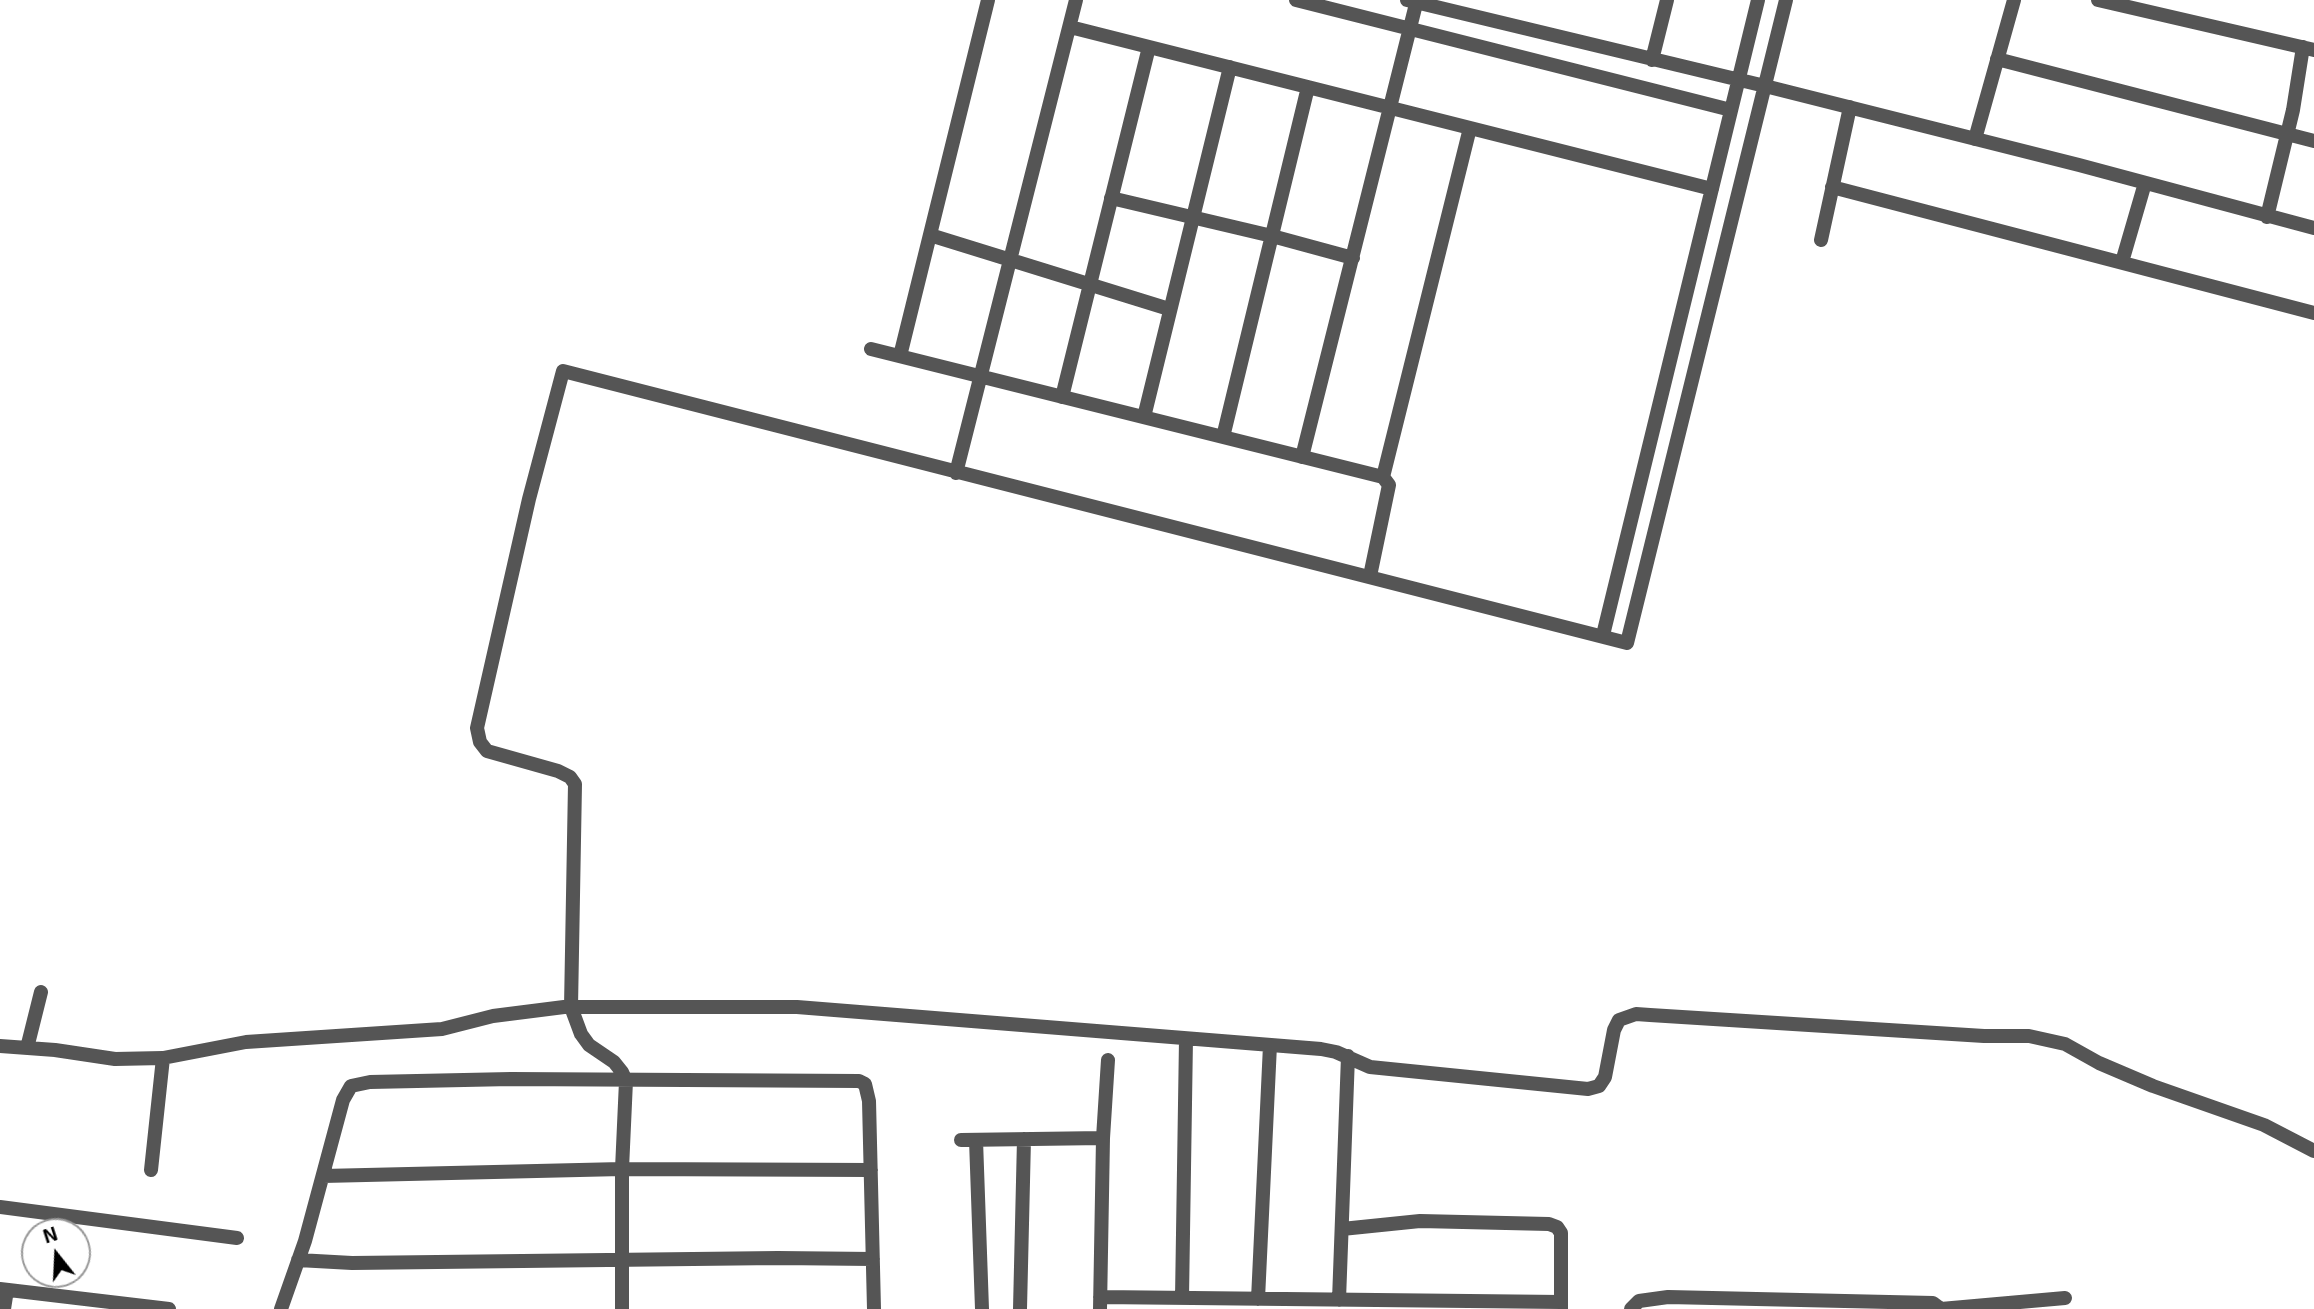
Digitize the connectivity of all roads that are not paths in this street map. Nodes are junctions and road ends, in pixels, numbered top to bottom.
1 (988, 0) edge
2 (1076, 0) edge
3 (1296, 0) edge
4 (1667, 0) edge
5 (1758, 0) edge
6 (1786, 0) edge
7 (2014, 0) edge
8 (2098, 0) edge
9 (1413, 1) edge
10 (2147, 6) edge
11 (1070, 27) junction
12 (1410, 30) junction
13 (1149, 47) junction
14 (2308, 48) edge
15 (1652, 60) junction
16 (1997, 60) junction
17 (1230, 67) junction
18 (1739, 81) junction
19 (1765, 86) junction
20 (1308, 87) junction
21 (1850, 107) junction
22 (1390, 108) junction
23 (1731, 110) junction
24 (1470, 128) junction
25 (2287, 134) junction
26 (1975, 139) junction
27 (2314, 141) edge
28 (2145, 183) junction
29 (1832, 187) junction
30 (1712, 189) junction
31 (1111, 198) junction
32 (1193, 217) junction
33 (2267, 217) junction
34 (2314, 228) edge
35 (930, 235) junction
36 (1272, 236) junction
37 (1821, 240) dead end
38 (1353, 258) junction
39 (1011, 260) junction
40 (2122, 262) junction
41 (1090, 284) junction
42 (1169, 309) junction
43 (2314, 313) edge
44 (871, 349) dead end
45 (900, 356) junction
46 (981, 376) junction
47 (1062, 397) junction
48 (1144, 417) junction
49 (1223, 437) junction
50 (1302, 457) junction
51 (957, 473) junction
52 (1382, 477) junction
53 (1370, 576) junction
54 (1603, 635) junction
55 (41, 992) dead end
56 (571, 1007) junction
57 (1186, 1039) junction
58 (1269, 1045) junction
59 (0, 1046) edge
60 (27, 1048) junction
61 (1348, 1056) junction
62 (163, 1058) junction
63 (1108, 1060) dead end
64 (626, 1081) junction
65 (1102, 1138) junction
66 (1024, 1139) junction
67 (2314, 1151) edge
68 (622, 1169) junction
69 (151, 1170) dead end
70 (871, 1170) junction
71 (323, 1176) junction
72 (0, 1207) edge
73 (1342, 1229) junction
74 (237, 1238) dead end
75 (873, 1259) junction
76 (298, 1260) junction
77 (621, 1260) junction
78 (4, 1290) edge
79 (1182, 1298) junction
80 (2065, 1298) dead end
81 (1258, 1299) junction
82 (1339, 1300) junction
83 (1100, 1303) edge
84 (83, 1304) edge
85 (1561, 1306) edge
86 (4, 1309) edge
87 (163, 1309) edge
88 (169, 1309) edge
89 (281, 1309) edge
90 (622, 1309) edge
91 (874, 1309) edge
92 (982, 1309) edge
93 (1020, 1309) edge
94 (1631, 1309) edge

1 - 35 street
2 - 11 street
3 - 12 street
4 - 15 street
5 - 18 street
6 - 19 street
7 - 16 street
8 - 10 street
9 - 12 street
9 - 15 street
10 - 14 street
11 - 13 street
11 - 39 street
12 - 22 street
12 - 23 street
13 - 17 street
13 - 31 street
14 - 25 street
15 - 18 street
16 - 25 street
16 - 26 street
17 - 20 street
17 - 32 street
18 - 19 street
18 - 23 street
19 - 21 street
19 - 54 street
20 - 22 street
20 - 36 street
21 - 26 street
21 - 29 street
22 - 24 street
22 - 38 street
23 - 30 street
24 - 30 street
24 - 52 street
25 - 27 street
25 - 33 street
26 - 28 street
28 - 33 street
28 - 40 street
29 - 37 street
29 - 40 street
30 - 54 street
31 - 32 street
31 - 41 street
32 - 36 street
32 - 42 street
33 - 34 street
35 - 39 street
35 - 45 street
36 - 38 street
36 - 49 street
38 - 50 street
39 - 41 street
39 - 46 street
40 - 43 street
41 - 42 street
41 - 47 street
42 - 48 street
44 - 45 street
45 - 46 street
46 - 47 street
46 - 51 street
47 - 48 street
48 - 49 street
49 - 50 street
50 - 52 street
51 - 53 street
51 - 56 street
52 - 53 street
53 - 54 street
55 - 60 street
56 - 57 street
56 - 62 street
56 - 64 street
57 - 58 street
57 - 79 street
58 - 61 street
58 - 81 street
59 - 60 street
60 - 62 street
61 - 67 street
61 - 73 street
62 - 69 street
63 - 65 street
64 - 68 street
64 - 70 street
64 - 71 street
65 - 66 street
65 - 83 street
66 - 92 street
66 - 93 street
68 - 70 street
68 - 71 street
68 - 77 street
70 - 75 street
71 - 76 street
72 - 74 street
73 - 82 street
73 - 85 street
75 - 77 street
75 - 91 street
76 - 77 street
76 - 89 street
77 - 90 street
78 - 84 street
78 - 86 street
79 - 81 street
79 - 83 street
80 - 94 street
81 - 82 street
82 - 85 street
84 - 87 street
87 - 88 street

